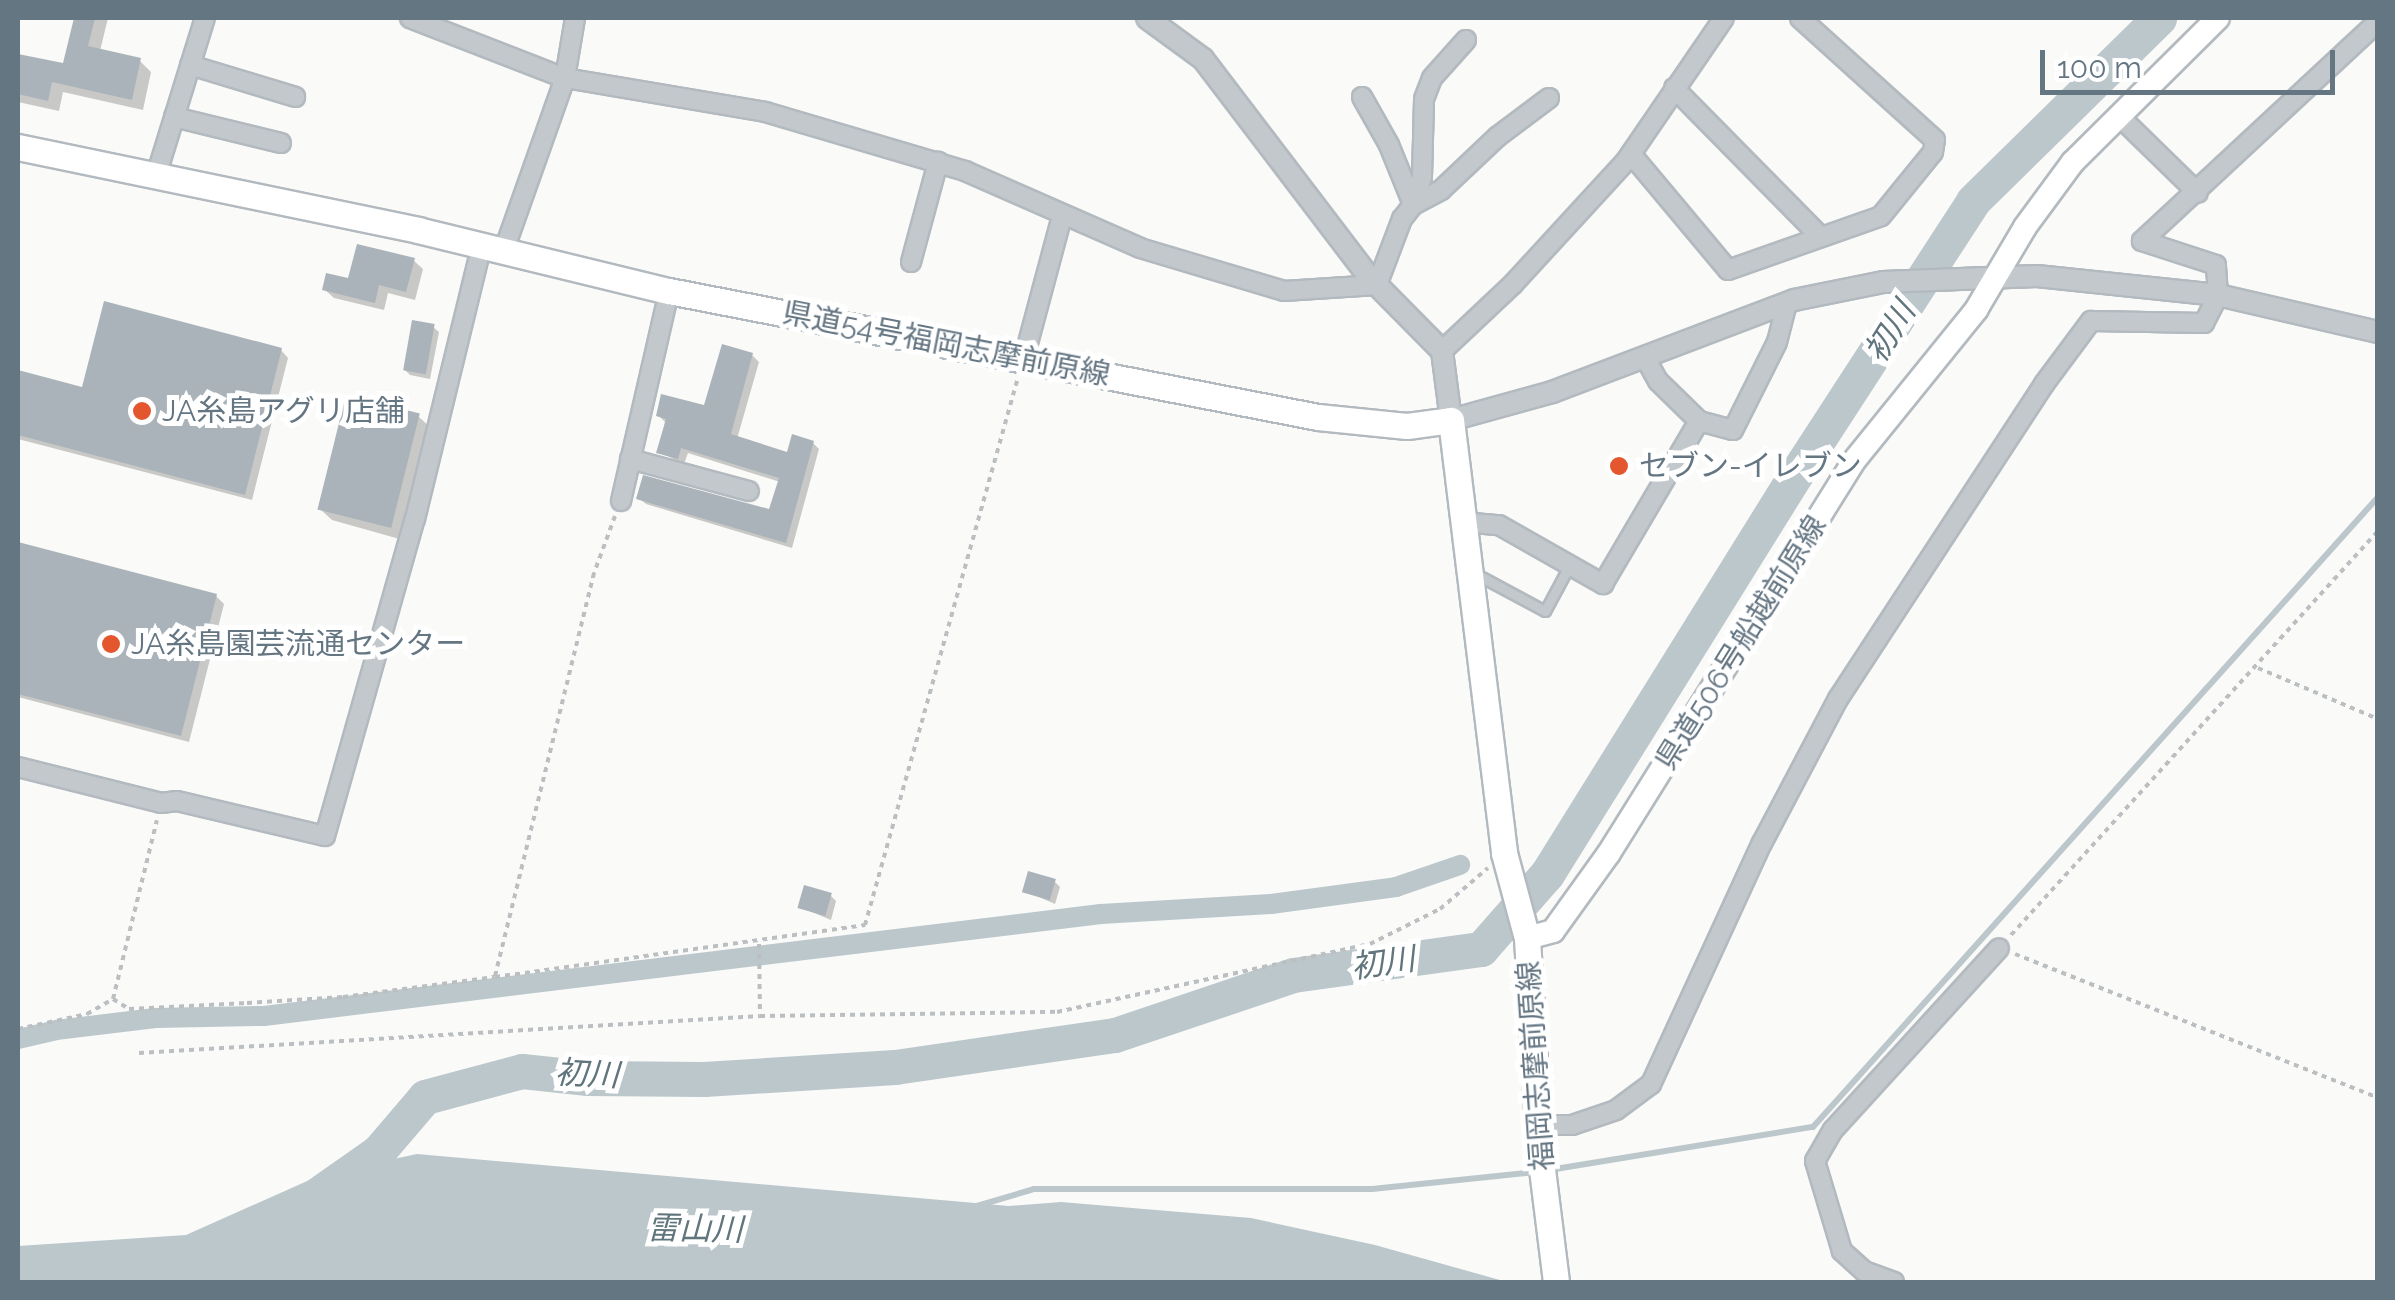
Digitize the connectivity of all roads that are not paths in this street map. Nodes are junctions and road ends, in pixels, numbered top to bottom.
1 (205, 18) edge
2 (410, 18) edge
3 (575, 18) edge
4 (1147, 18) edge
5 (1724, 18) edge
6 (1800, 18) edge
7 (2218, 18) edge
8 (2378, 22) edge
9 (1466, 40) dead end
10 (190, 66) junction
11 (566, 78) junction
12 (1674, 88) junction
13 (295, 97) dead end
14 (1362, 97) dead end
15 (1549, 98) dead end
16 (2119, 116) junction
17 (174, 117) junction
18 (280, 143) dead end
19 (18, 147) edge
20 (1632, 154) junction
21 (938, 162) junction
22 (156, 176) junction
23 (2198, 193) junction
24 (1413, 205) junction
25 (1062, 216) junction
26 (1821, 237) junction
27 (492, 251) junction
28 (911, 262) dead end
29 (1994, 278) junction
30 (1377, 285) junction
31 (668, 292) junction
32 (2218, 294) junction
33 (1791, 301) junction
34 (2378, 332) edge
35 (1442, 351) junction
36 (1024, 358) junction
37 (1645, 358) junction
38 (1451, 420) junction
39 (1699, 421) junction
40 (630, 459) junction
41 (750, 491) dead end
42 (621, 502) road end
43 (1462, 522) junction
44 (1569, 565) junction
45 (1469, 570) junction
46 (18, 767) edge
47 (1527, 938) junction
48 (1999, 948) road end
49 (1539, 1135) junction
50 (1556, 1282) edge
51 (1894, 1282) edge

1 - 10 street
2 - 11 street
3 - 11 street
4 - 30 street
5 - 12 street
6 - 26 street
7 - 16 main road, 県道506号船越前原線
8 - 23 street
9 - 24 street
10 - 13 street
10 - 17 street
11 - 21 street
11 - 27 street
12 - 20 street
12 - 26 street
14 - 24 street
15 - 24 street
16 - 23 street
16 - 29 main road, 県道506号船越前原線
17 - 18 street
17 - 22 street
19 - 22 main road, 県道54号福岡志摩前原線
20 - 26 street
20 - 35 street
21 - 25 street
21 - 28 street
22 - 27 main road, 県道54号福岡志摩前原線
23 - 32 street
24 - 30 street
25 - 30 street
25 - 36 street
27 - 31 main road, 県道54号福岡志摩前原線
27 - 46 street
29 - 32 street
29 - 33 street
29 - 47 main road, 県道506号船越前原線
30 - 35 street
31 - 36 main road, 県道54号福岡志摩前原線
31 - 40 street
32 - 34 street
32 - 49 street
33 - 37 street
33 - 39 street
35 - 38 street
36 - 38 main road, 県道54号福岡志摩前原線
37 - 38 street
37 - 39 street
38 - 43 main road
39 - 44 street
40 - 41 street
40 - 42 street
43 - 44 street
43 - 45 main road
44 - 45 lane
45 - 47 main road, 福岡志摩前原線
47 - 49 main road, 福岡志摩前原線
48 - 51 street
49 - 50 main road, 福岡志摩前原線

